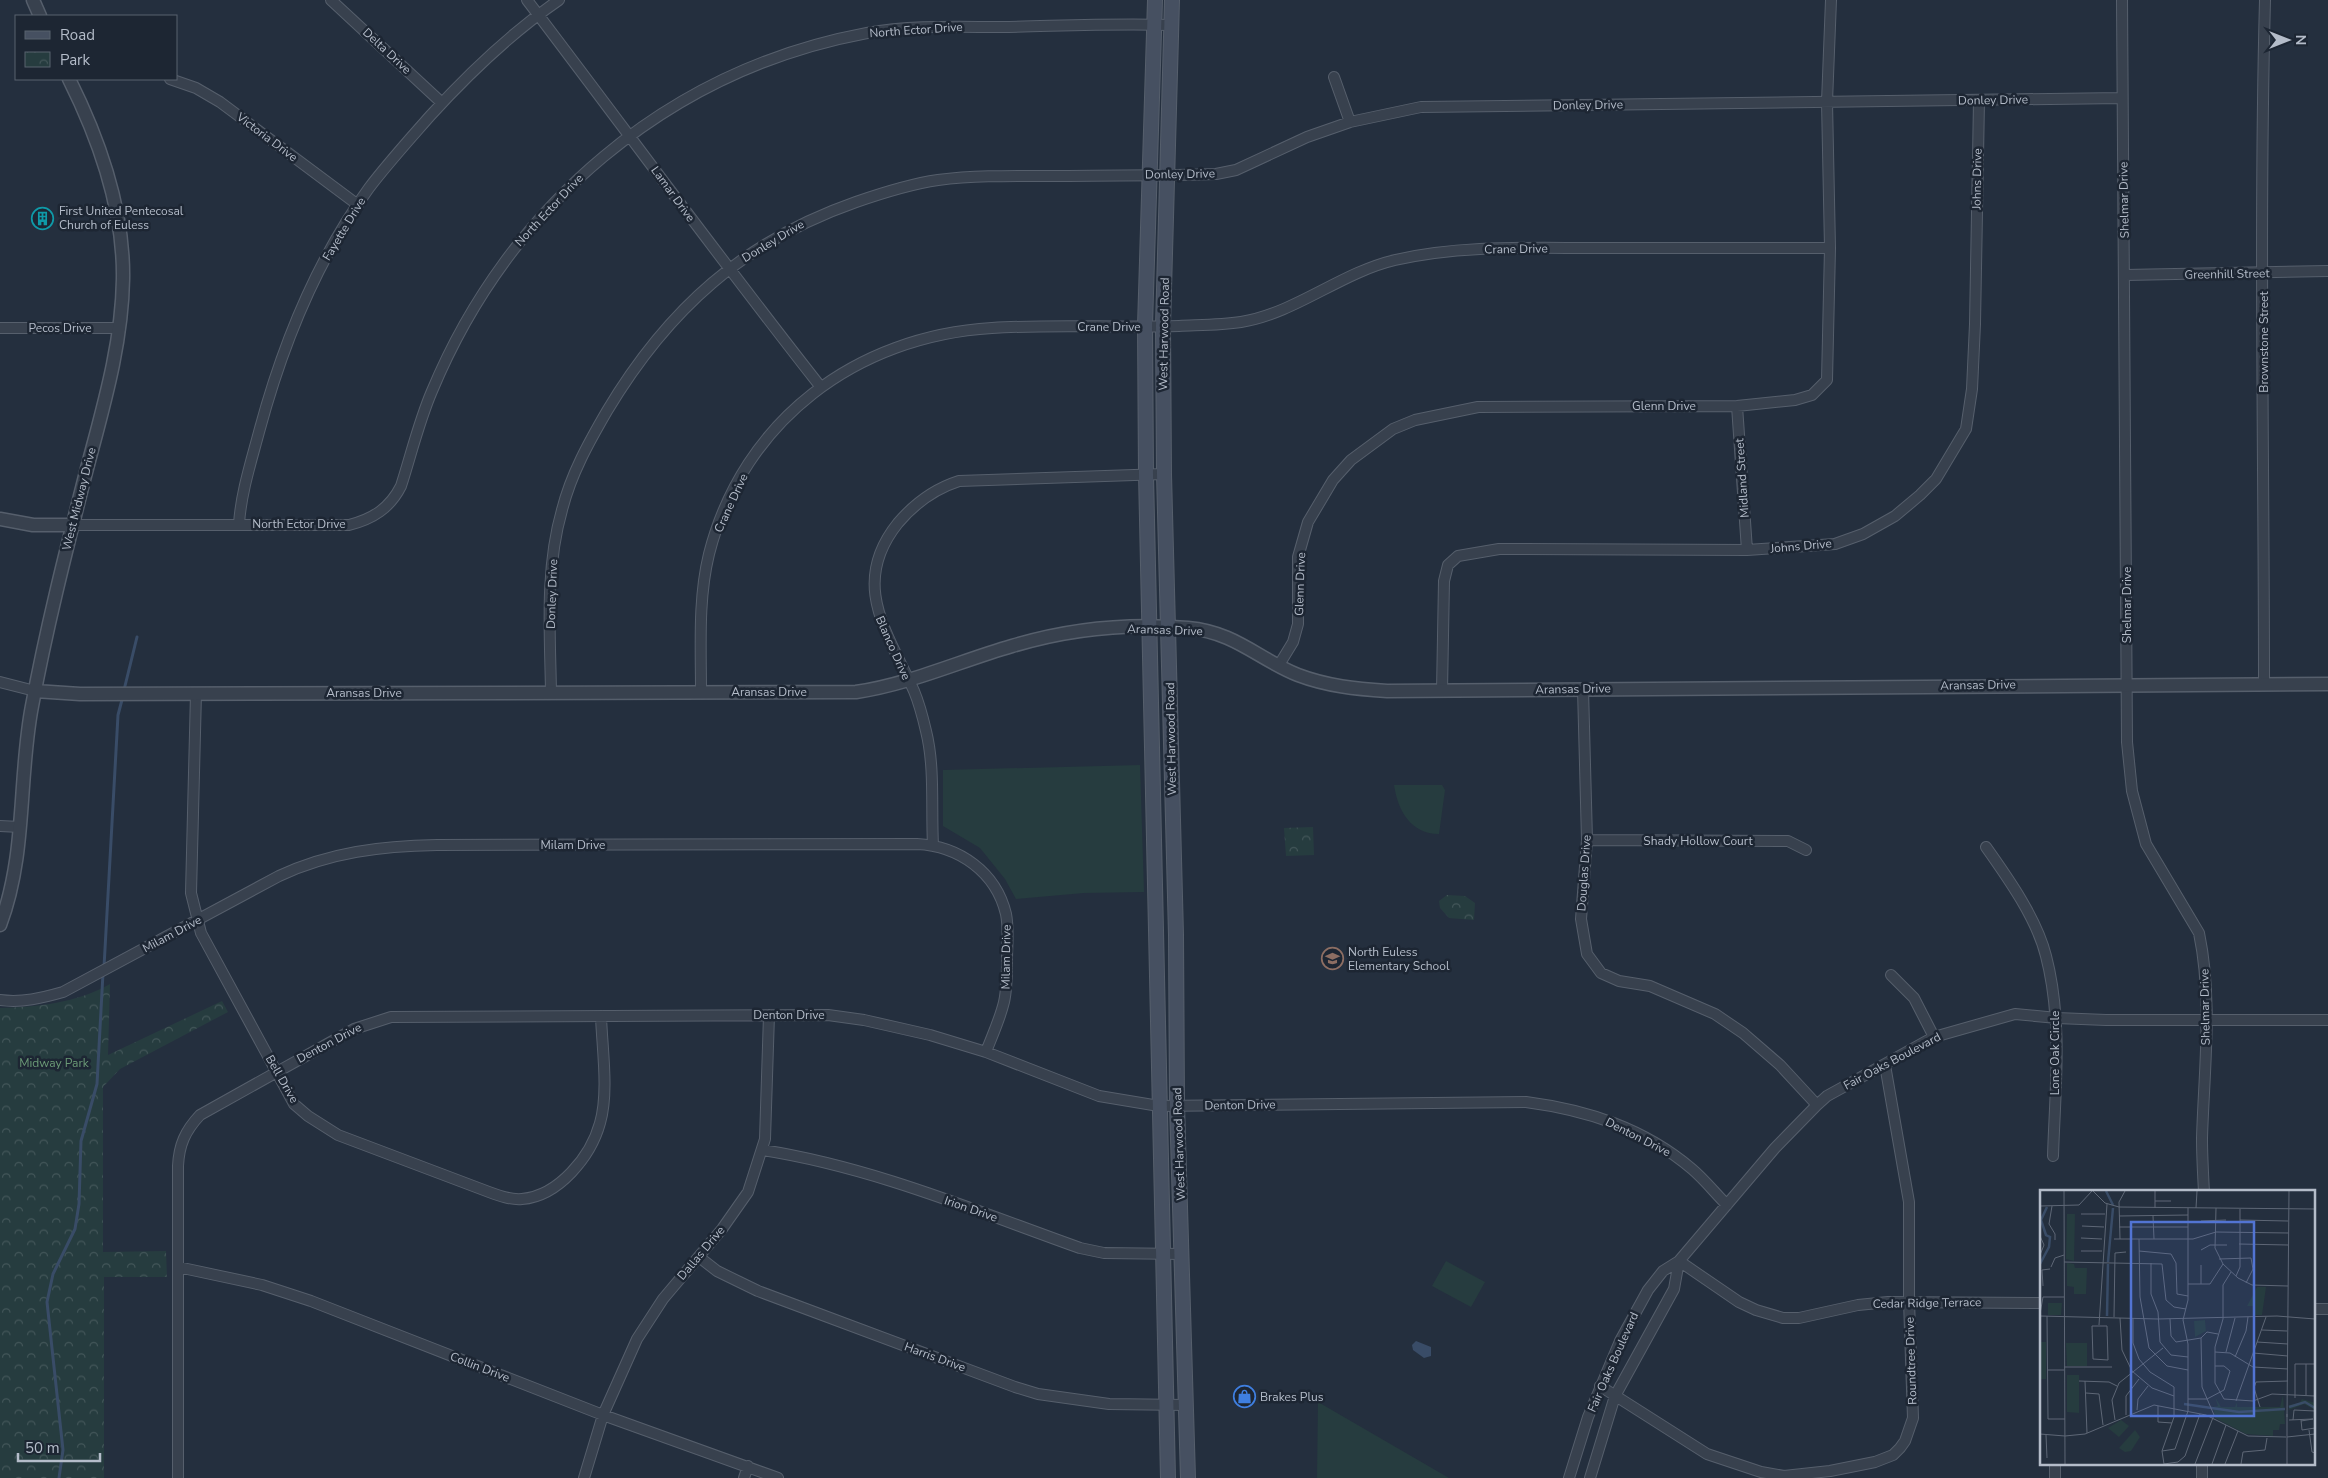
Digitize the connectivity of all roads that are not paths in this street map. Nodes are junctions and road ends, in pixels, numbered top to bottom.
1 (33, 0) edge
2 (331, 0) edge
3 (526, 0) edge
4 (559, 0) edge
5 (1155, 0) edge
6 (1172, 0) edge
7 (1831, 0) edge
8 (2122, 0) edge
9 (2265, 0) edge
10 (40, 15) edge
11 (538, 15) junction
12 (1154, 25) junction
13 (1171, 25) junction
14 (1334, 77) dead end
15 (72, 80) edge
16 (173, 80) edge
17 (2121, 98) junction
18 (1979, 100) junction
19 (1827, 102) junction
20 (442, 103) junction
21 (1350, 122) junction
22 (630, 135) junction
23 (1150, 175) junction
24 (1169, 176) junction
25 (358, 205) junction
26 (1830, 248) junction
27 (729, 270) junction
28 (2328, 272) edge
29 (2264, 274) junction
30 (2126, 275) junction
31 (1145, 326) junction
32 (1163, 326) junction
33 (0, 328) edge
34 (120, 328) junction
35 (820, 386) junction
36 (1737, 406) junction
37 (1146, 474) junction
38 (1164, 474) junction
39 (0, 519) edge
40 (239, 524) junction
41 (72, 525) junction
42 (1747, 550) junction
43 (1149, 628) junction
44 (1168, 628) junction
45 (1279, 665) junction
46 (907, 680) junction
47 (0, 682) edge
48 (2128, 684) junction
49 (2264, 684) junction
50 (2328, 684) edge
51 (1583, 689) junction
52 (35, 691) junction
53 (1442, 691) junction
54 (551, 692) junction
55 (701, 692) junction
56 (196, 693) junction
57 (0, 826) edge
58 (20, 827) junction
59 (1587, 840) junction
60 (933, 845) junction
61 (1986, 847) dead end
62 (1806, 850) dead end
63 (198, 920) junction
64 (0, 925) edge
65 (1156, 966) junction
66 (1176, 966) junction
67 (1891, 975) dead end
68 (0, 1000) edge
69 (769, 1015) junction
70 (601, 1016) junction
71 (2057, 1018) junction
72 (2328, 1020) edge
73 (2207, 1021) junction
74 (1934, 1037) junction
75 (986, 1052) junction
76 (1885, 1065) junction
77 (277, 1072) junction
78 (1816, 1104) junction
79 (1176, 1105) junction
80 (1159, 1106) junction
81 (762, 1150) junction
82 (2054, 1156) dead end
83 (2204, 1190) edge
84 (1727, 1204) junction
85 (1182, 1254) junction
86 (1163, 1255) junction
87 (699, 1257) junction
88 (1679, 1260) junction
89 (178, 1267) junction
90 (1909, 1301) junction
91 (2040, 1303) edge
92 (1600, 1386) junction
93 (1615, 1396) junction
94 (1166, 1404) junction
95 (1186, 1404) junction
96 (603, 1415) junction
97 (748, 1466) junction
98 (178, 1478) edge
99 (584, 1478) edge
100 (744, 1478) edge
101 (778, 1478) edge
102 (1168, 1478) edge
103 (1188, 1478) edge
104 (1569, 1478) edge
105 (1590, 1478) edge

1 - 10 street
2 - 20 street, Delta Drive
3 - 11 street, Lamar Drive
4 - 11 street, Fayette Drive
5 - 12 main road, West Harwood Road
6 - 13 main road, West Harwood Road
7 - 19 street, Glenn Drive
8 - 17 street, Shelmar Drive
9 - 29 street, Brownstone Street
11 - 20 street, Fayette Drive
11 - 22 street, Lamar Drive
12 - 13 street, North Ector Drive
12 - 22 street, North Ector Drive
12 - 23 main road, West Harwood Road
13 - 24 main road, West Harwood Road
14 - 21 street
15 - 34 street, West Midway Drive
16 - 25 street, Victoria Drive
17 - 18 street, Donley Drive
17 - 30 street, Shelmar Drive
18 - 19 street, Donley Drive
18 - 42 street, Johns Drive
19 - 21 street, Donley Drive
19 - 26 street, Glenn Drive
20 - 25 street, Fayette Drive
21 - 24 street, Donley Drive
22 - 27 street, Lamar Drive
22 - 40 street, North Ector Drive
23 - 24 street, Donley Drive
23 - 27 street, Donley Drive
23 - 31 main road, West Harwood Road
24 - 32 main road, West Harwood Road
25 - 40 street, Fayette Drive
26 - 32 street, Crane Drive
26 - 36 street, Glenn Drive
27 - 35 street, Lamar Drive
27 - 54 street, Donley Drive
28 - 29 street, Greenhill Street
29 - 30 street, Greenhill Street
29 - 49 street, Brownstone Street
30 - 48 street, Shelmar Drive
31 - 32 street, Crane Drive
31 - 35 street, Crane Drive
31 - 37 main road, West Harwood Road
32 - 38 main road, West Harwood Road
33 - 34 street, Pecos Drive
34 - 41 street, West Midway Drive
35 - 55 street, Crane Drive
36 - 42 street, Midland Street
36 - 45 street, Glenn Drive
37 - 38 street, Blanco Drive
37 - 43 main road, West Harwood Road
37 - 46 street, Blanco Drive
38 - 44 main road, West Harwood Road
39 - 41 street, North Ector Drive
40 - 41 street, North Ector Drive
41 - 52 street, West Midway Drive
42 - 53 street, Johns Drive
43 - 44 street, Aransas Drive
43 - 46 street, Aransas Drive
43 - 65 main road, West Harwood Road
44 - 45 street, Aransas Drive
44 - 66 main road, West Harwood Road
45 - 53 street, Aransas Drive
46 - 55 street, Aransas Drive
46 - 60 street, Blanco Drive
47 - 52 street, Aransas Drive
48 - 49 street, Aransas Drive
48 - 51 street, Aransas Drive
48 - 73 street, Shelmar Drive
49 - 50 street, Aransas Drive
51 - 53 street, Aransas Drive
51 - 59 street, Douglas Drive
52 - 56 street, Aransas Drive
52 - 58 street, West Midway Drive
54 - 55 street, Aransas Drive
54 - 56 street, Aransas Drive
56 - 63 street, Bell Drive
57 - 58 street
58 - 64 street, West Midway Drive
59 - 62 street, Shady Hollow Court
59 - 78 street, Douglas Drive
60 - 63 street, Milam Drive
60 - 75 street, Milam Drive
61 - 71 street, Lone Oak Circle
63 - 68 street, Milam Drive
63 - 77 street, Bell Drive
65 - 66 main road
65 - 80 main road, West Harwood Road
66 - 79 main road, West Harwood Road
67 - 74 street
69 - 70 street, Denton Drive
69 - 75 street, Denton Drive
69 - 81 street, Dallas Drive
70 - 77 street, Denton Drive
70 - 77 street, Bell Drive
71 - 73 street, Fair Oaks Boulevard
71 - 74 street, Fair Oaks Boulevard
71 - 82 street, Lone Oak Circle
72 - 73 street, Fair Oaks Boulevard
73 - 83 street, Shelmar Drive
74 - 76 street, Fair Oaks Boulevard
75 - 80 street, Denton Drive
76 - 78 street, Fair Oaks Boulevard
76 - 90 street, Roundtree Drive
77 - 89 street, Denton Drive
78 - 84 street, Fair Oaks Boulevard
79 - 80 street, Denton Drive
79 - 84 street, Denton Drive
79 - 85 main road, West Harwood Road
80 - 86 main road, West Harwood Road
81 - 86 street, Irion Drive
81 - 87 street, Dallas Drive
84 - 88 street, Fair Oaks Boulevard
85 - 86 street, Irion Drive
85 - 95 main road, West Harwood Road
86 - 94 main road, West Harwood Road
87 - 94 street, Harris Drive
87 - 96 street, Dallas Drive
88 - 90 street, Cedar Ridge Terrace
88 - 92 street, Fair Oaks Boulevard
88 - 93 street, Fair Oaks Boulevard
89 - 96 street, Collin Drive
89 - 98 street, Denton Drive
90 - 91 street, Cedar Ridge Terrace
90 - 93 street, Roundtree Drive
92 - 93 street, Roundtree Drive
92 - 104 street, Fair Oaks Boulevard
93 - 105 street, Fair Oaks Boulevard
94 - 95 street, Harris Drive
94 - 102 main road, West Harwood Road
95 - 103 main road, West Harwood Road
96 - 97 street, Collin Drive
96 - 99 street, Dallas Drive
97 - 100 street
97 - 101 street, Collin Drive

